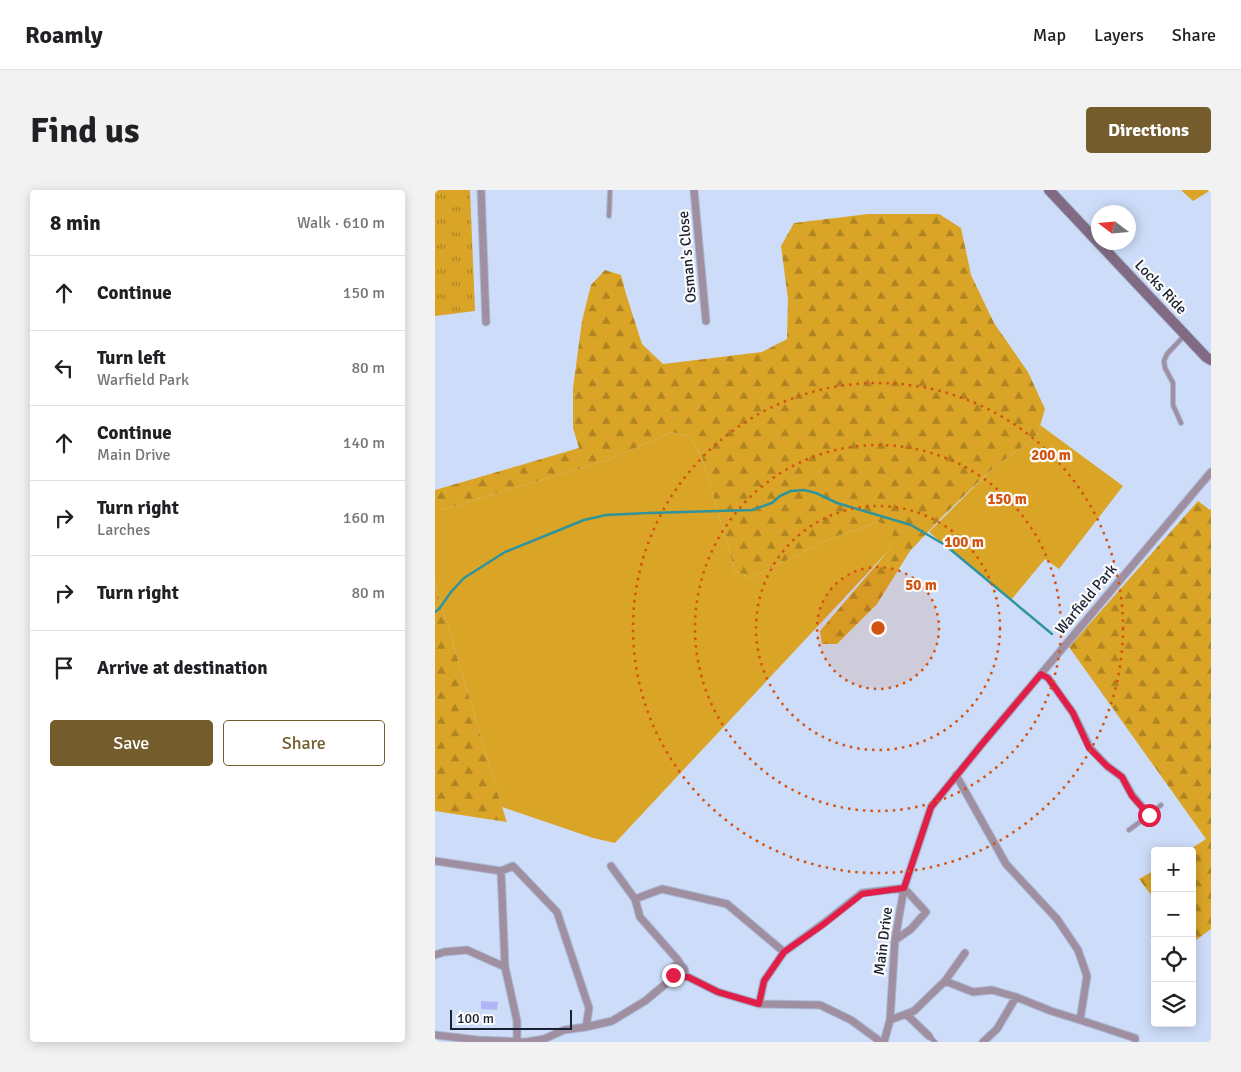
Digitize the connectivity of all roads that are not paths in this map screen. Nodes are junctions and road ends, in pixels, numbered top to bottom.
1 (481, 190) edge
2 (610, 190) edge
3 (694, 190) edge
4 (1049, 190) edge
5 (609, 216) dead end
6 (706, 321) dead end
7 (486, 322) dead end
8 (1185, 335) junction
9 (1211, 360) edge
10 (1181, 423) dead end
11 (1211, 472) edge
12 (1041, 674) junction
13 (982, 744) joint
14 (956, 775) junction
15 (1161, 804) dead end
16 (1149, 815) junction
17 (1129, 830) dead end
18 (435, 861) edge
19 (611, 866) dead end
20 (501, 871) junction
21 (904, 888) junction
22 (635, 899) junction
23 (895, 940) junction
24 (784, 952) junction
25 (965, 954) dead end
26 (435, 955) edge
27 (678, 963) junction
28 (505, 967) junction
29 (685, 976) junction
30 (674, 977) junction
31 (945, 981) junction
32 (1016, 996) junction
33 (759, 1004) junction
34 (906, 1014) junction
35 (890, 1020) junction
36 (1080, 1020) junction
37 (586, 1027) junction
38 (435, 1035) edge
39 (929, 1036) joint
40 (546, 1040) edge
41 (517, 1042) edge
42 (526, 1042) edge
43 (882, 1042) edge
44 (935, 1042) edge
45 (983, 1042) edge
46 (1135, 1042) edge

1 - 7 street
2 - 5 lane
3 - 6 street, Osman's Close
4 - 8 main road, Locks Ride
8 - 9 main road, Locks Ride
8 - 10 lane
11 - 12 street, Warfield Park
12 - 13 street, Warfield Park
12 - 16 street
13 - 14 street, Main Drive
14 - 21 street, Main Drive
14 - 36 street
15 - 16 lane
16 - 17 lane
18 - 20 street
19 - 22 street
20 - 28 street
20 - 37 street
21 - 23 street, Main Drive
21 - 23 street
21 - 24 street
22 - 24 street
22 - 27 street
23 - 35 street, Main Drive
24 - 33 street
25 - 31 street
26 - 28 street
27 - 29 street
27 - 30 street
28 - 41 street
29 - 30 street
29 - 33 street
30 - 37 street
31 - 32 street
31 - 34 street
32 - 36 street
32 - 45 street
33 - 43 street
34 - 35 street
34 - 39 street
35 - 43 street, Main Drive
36 - 46 street
37 - 40 street
38 - 41 street
39 - 44 lane
40 - 42 street
41 - 42 street

